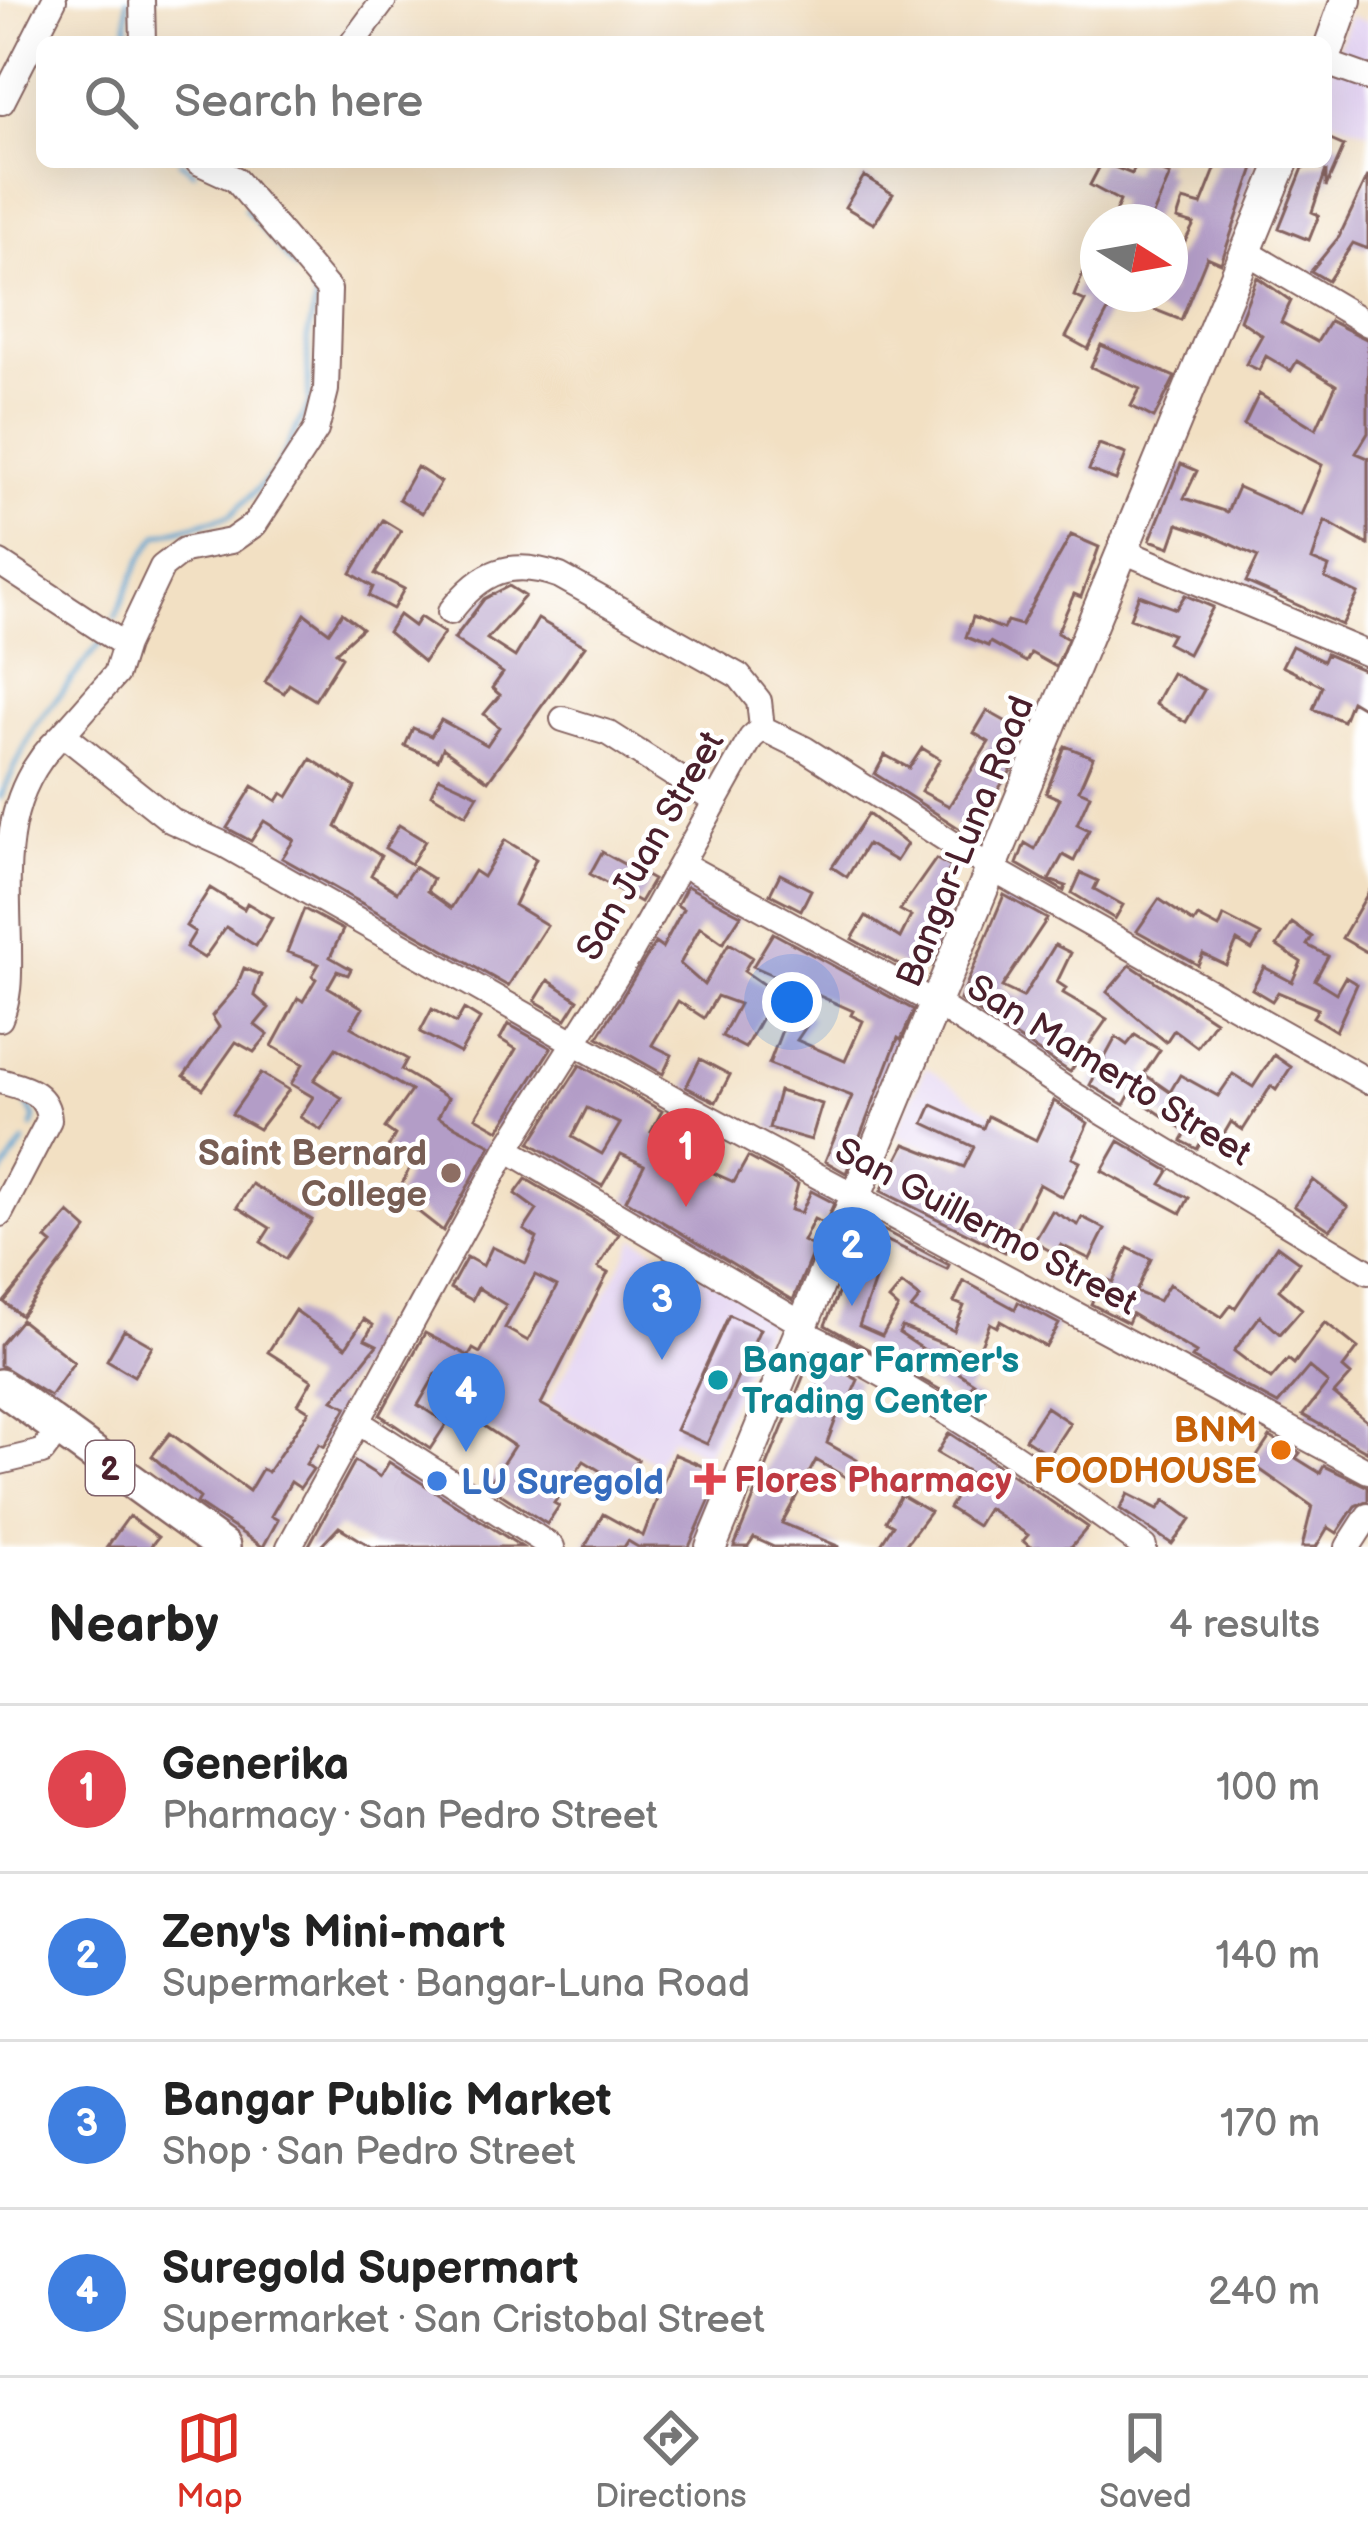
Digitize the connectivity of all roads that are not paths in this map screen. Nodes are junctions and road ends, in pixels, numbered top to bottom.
1 (54, 0) edge
2 (142, 0) edge
3 (384, 0) edge
4 (1346, 0) edge
5 (143, 36) edge
6 (357, 36) edge
7 (1332, 42) edge
8 (1332, 63) edge
9 (1368, 78) edge
10 (2, 102) edge
11 (1281, 168) edge
12 (243, 171) edge
13 (1247, 252) junction
14 (1368, 323) edge
15 (1121, 550) junction
16 (0, 563) edge
17 (450, 612) dead end
18 (125, 645) junction
19 (1368, 654) edge
20 (563, 719) dead end
21 (762, 728) junction
22 (62, 734) junction
23 (716, 801) junction
24 (682, 864) junction
25 (994, 870) junction
26 (940, 1006) junction
27 (0, 1019) edge
28 (572, 1042) junction
29 (1368, 1081) edge
30 (0, 1082) edge
31 (507, 1149) junction
32 (860, 1195) junction
33 (0, 1214) edge
34 (1368, 1272) edge
35 (802, 1328) junction
36 (0, 1386) edge
37 (358, 1422) junction
38 (58, 1431) junction
39 (0, 1462) edge
40 (1368, 1471) edge
41 (1368, 1516) edge
42 (223, 1547) edge
43 (289, 1547) edge
44 (552, 1547) edge
45 (711, 1547) edge
46 (1144, 1547) edge
47 (1348, 1547) edge

1 - 10 street
2 - 5 street
3 - 6 street
4 - 7 main road
8 - 9 street
11 - 13 main road, Bangar-Luna Road
12 - 18 street
13 - 14 street
13 - 15 main road, Bangar-Luna Road
15 - 19 street
15 - 25 main road, Bangar-Luna Road
16 - 18 street
17 - 21 street
18 - 22 street
20 - 23 street
21 - 23 street, San Juan Street
21 - 25 street, San Juan Street
22 - 27 street
22 - 28 street, San Guillermo Street
23 - 24 street, San Juan Street
24 - 26 street, San Mamerto Street
24 - 28 street, San Juan Street
25 - 26 main road, Bangar-Luna Road
25 - 29 street, San Juan Street
26 - 32 main road, Bangar-Luna Road
26 - 34 street, San Mamerto Street
28 - 31 street, San Juan Street
28 - 32 street, San Guillermo Street
30 - 33 street
31 - 35 street
31 - 37 street, San Juan Street
32 - 35 main road, Bangar-Luna Road
32 - 40 street, San Guillermo Street
35 - 45 main road, Bangar-Luna Road
35 - 46 street
36 - 38 highway, 2
37 - 43 street, San Juan Street
37 - 44 street
38 - 39 street
38 - 42 highway, 2
41 - 47 street

